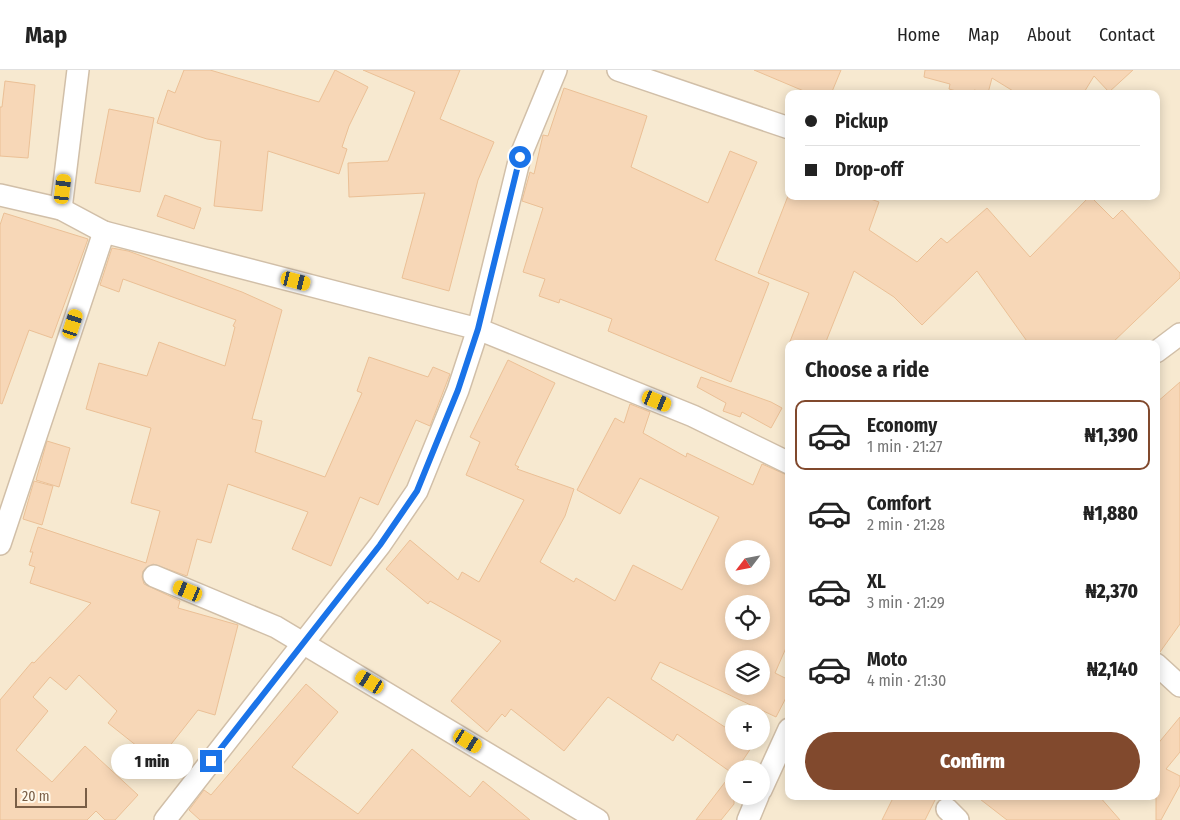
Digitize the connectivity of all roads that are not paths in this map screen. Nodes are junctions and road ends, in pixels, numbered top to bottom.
1 (78, 70) edge
2 (556, 70) edge
3 (618, 70) edge
4 (785, 127) edge
5 (0, 195) edge
6 (60, 209) junction
7 (104, 232) junction
8 (478, 329) junction
9 (1180, 334) edge
10 (1160, 349) edge
11 (785, 461) edge
12 (0, 544) edge
13 (154, 576) dead end
14 (304, 643) junction
15 (1160, 668) edge
16 (1180, 686) edge
17 (785, 738) edge
18 (770, 770) edge
19 (754, 805) edge
20 (165, 820) edge
21 (598, 820) edge
22 (748, 820) edge

1 - 6 street
2 - 8 street
3 - 4 street
5 - 6 street
6 - 7 street
7 - 8 street
7 - 12 street
8 - 11 street
8 - 14 street
9 - 10 street
13 - 14 street
14 - 20 street
14 - 21 street
15 - 16 street
17 - 18 street
19 - 22 street

